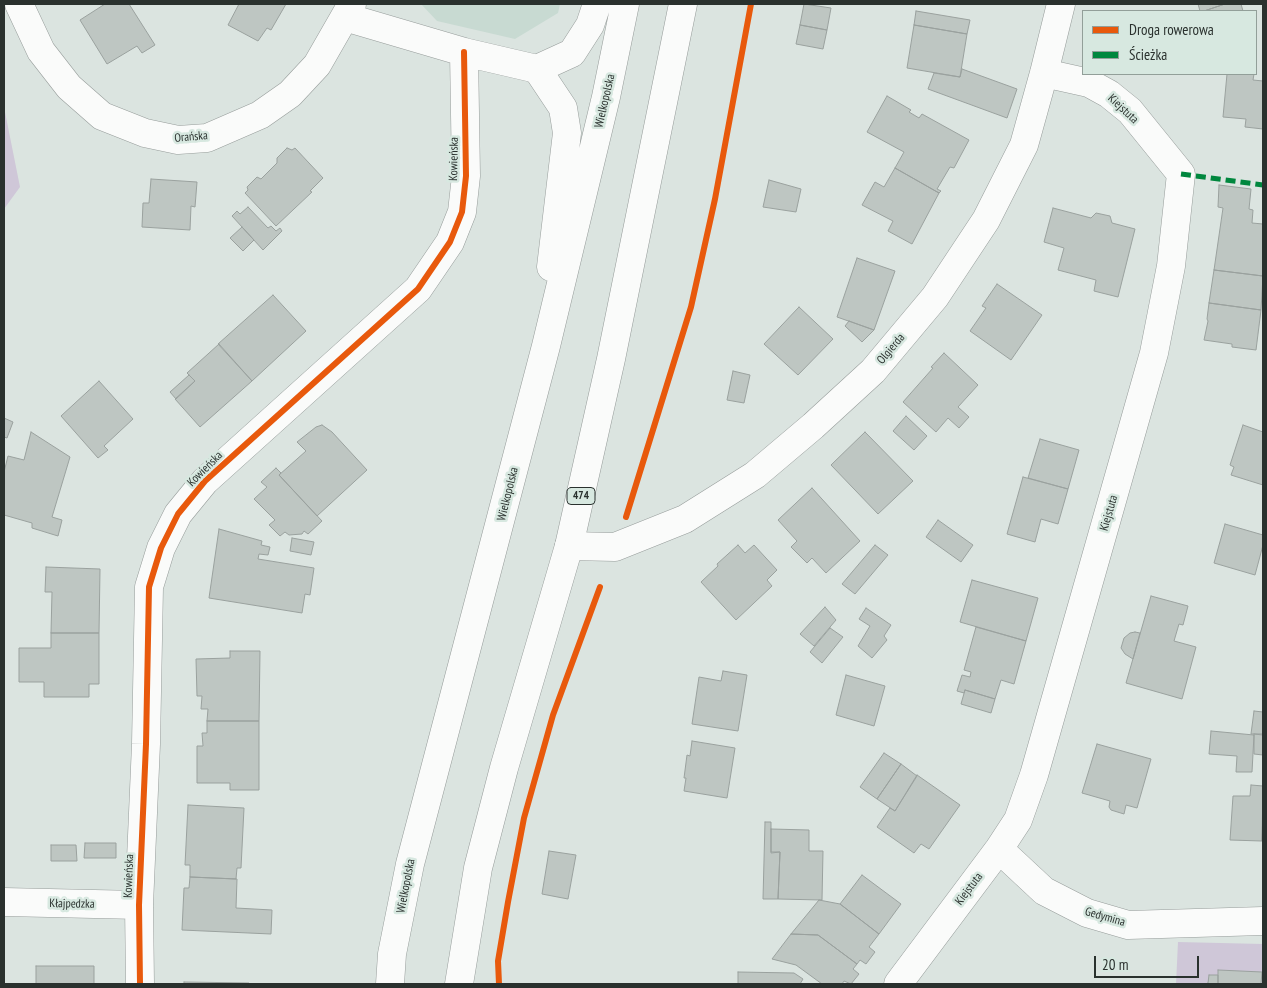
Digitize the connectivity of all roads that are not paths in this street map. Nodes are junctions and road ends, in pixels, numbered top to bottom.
1 (19, 4) edge
2 (596, 4) edge
3 (625, 4) edge
4 (684, 4) edge
5 (1061, 4) edge
6 (348, 10) edge
7 (464, 52) junction
8 (537, 69) junction
9 (1044, 73) junction
10 (546, 346) junction
11 (569, 546) junction
12 (998, 849) junction
13 (4, 902) edge
14 (140, 906) junction
15 (1263, 921) edge
16 (140, 984) edge
17 (390, 984) edge
18 (459, 984) edge
19 (898, 984) edge

1 - 6 street, Orańska
2 - 8 street
3 - 10 street, Wielkopolska
4 - 11 street, 474
5 - 9 street, Olgierda
6 - 7 street
7 - 8 street
7 - 14 street, Kowieńska
8 - 10 street
9 - 11 street, Olgierda
9 - 12 street, Kiejstuta
10 - 17 street, Wielkopolska
11 - 18 street, 474
12 - 15 street, Gedymina
12 - 19 street, Kiejstuta
13 - 14 street, Kłajpedzka
14 - 16 street, Kowieńska

